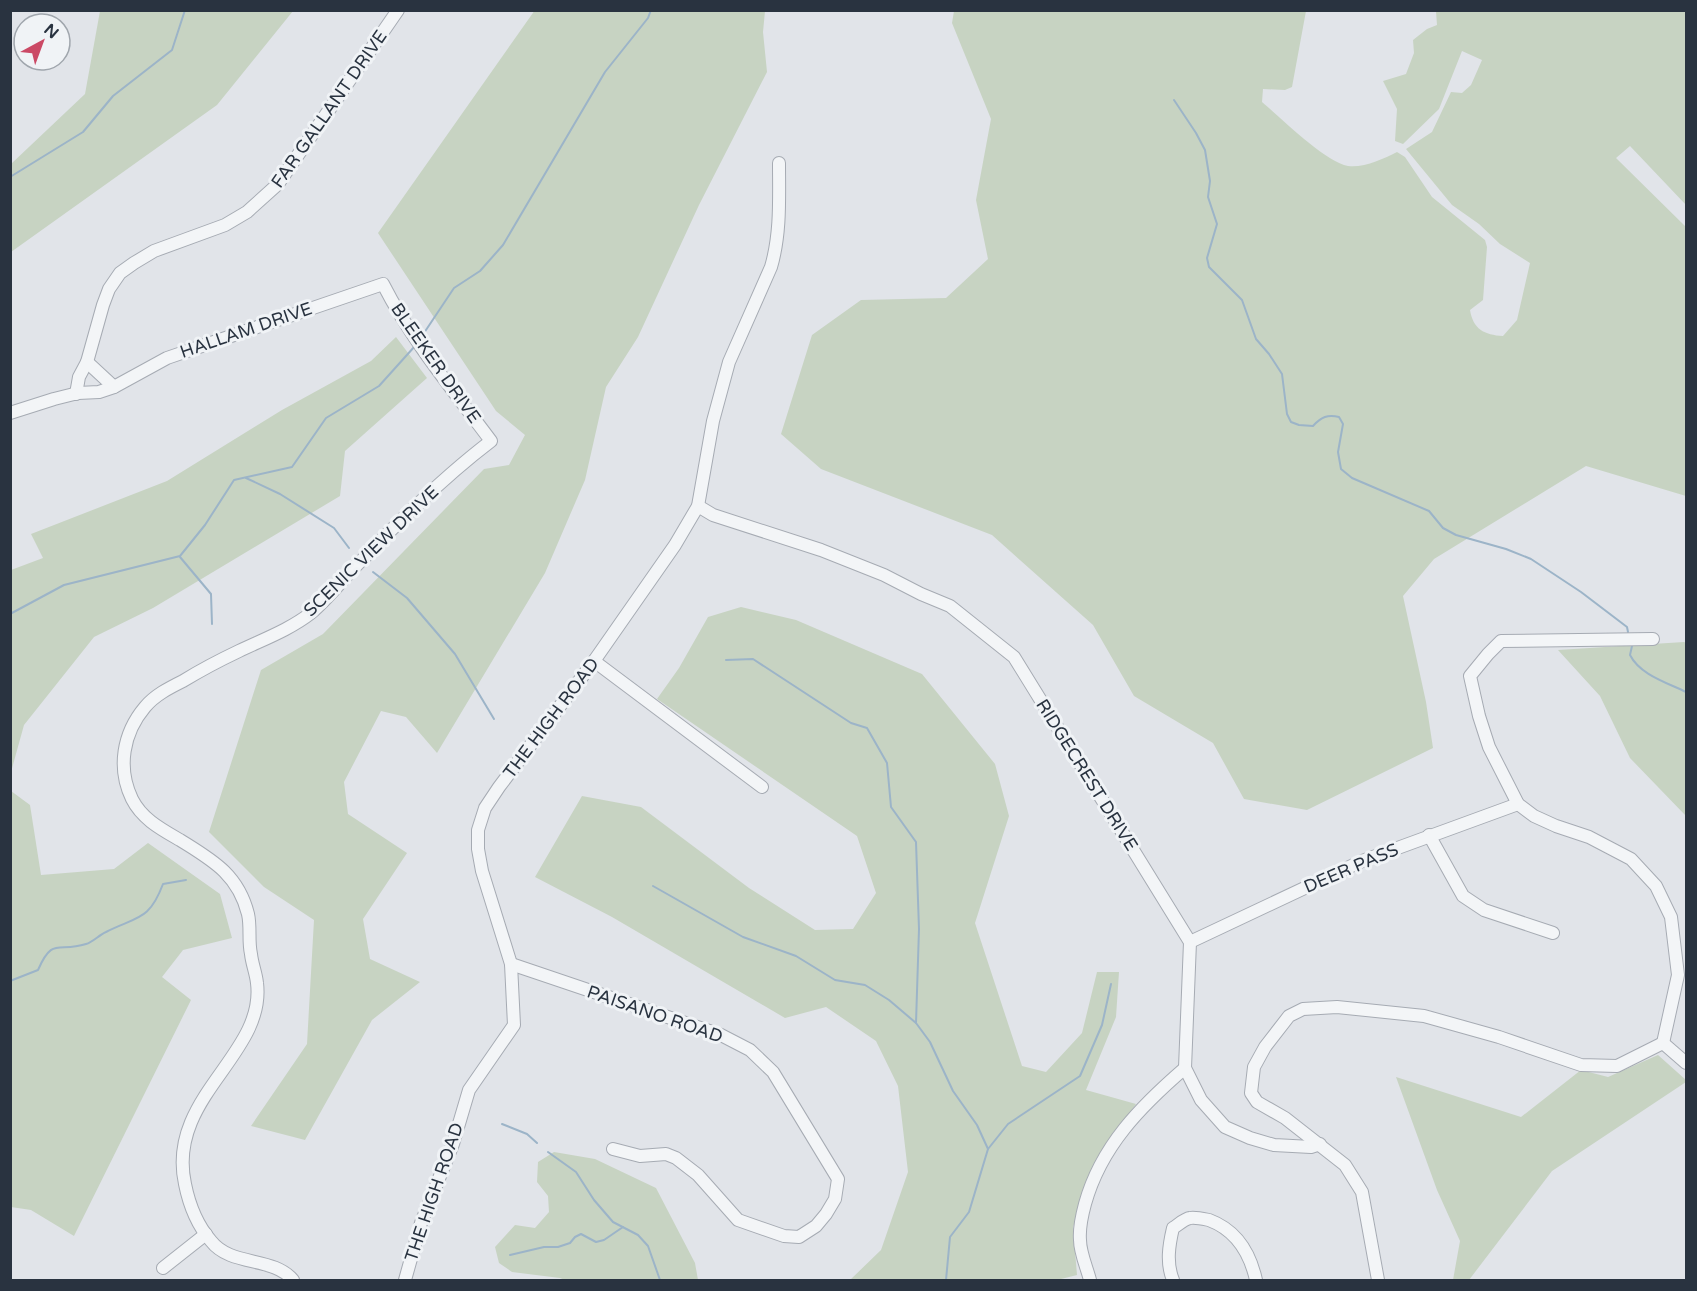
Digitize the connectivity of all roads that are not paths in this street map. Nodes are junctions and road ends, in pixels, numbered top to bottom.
1 (398, 10) edge
2 (779, 163) dead end
3 (383, 284) joint
4 (87, 362) junction
5 (114, 387) junction
6 (76, 394) junction
7 (10, 413) edge
8 (491, 441) joint
9 (698, 506) junction
10 (1653, 639) dead end
11 (594, 661) junction
12 (762, 787) dead end
13 (1518, 804) junction
14 (1429, 836) junction
15 (1553, 933) dead end
16 (1190, 942) junction
17 (511, 964) junction
18 (1663, 1043) junction
19 (1686, 1063) edge
20 (1185, 1068) junction
21 (1320, 1144) junction
22 (614, 1149) dead end
23 (206, 1234) junction
24 (163, 1268) dead end
25 (293, 1281) edge
26 (405, 1281) edge
27 (1090, 1281) edge
28 (1173, 1281) edge
29 (1256, 1281) edge
30 (1378, 1281) edge

1 - 4 street, FAR GALLANT DRIVE
2 - 9 street, THE HIGH ROAD
3 - 5 street, HALLAM DRIVE
3 - 8 street, BLEEKER DRIVE
4 - 5 street
4 - 6 street
5 - 6 street, HALLAM DRIVE
6 - 7 street, HALLAM DRIVE
8 - 23 street, SCENIC VIEW DRIVE
9 - 11 street, THE HIGH ROAD
9 - 16 street, RIDGECREST DRIVE
10 - 13 street
11 - 12 street
11 - 17 street, THE HIGH ROAD
13 - 14 street, DEER PASS
13 - 18 street
14 - 15 street
14 - 16 street, DEER PASS
16 - 20 street
17 - 22 street, PAISANO ROAD
17 - 26 street, THE HIGH ROAD
18 - 19 street
18 - 21 street
20 - 21 street
20 - 27 street
21 - 30 street
23 - 24 street
23 - 25 street, SCENIC VIEW DRIVE
28 - 29 street

